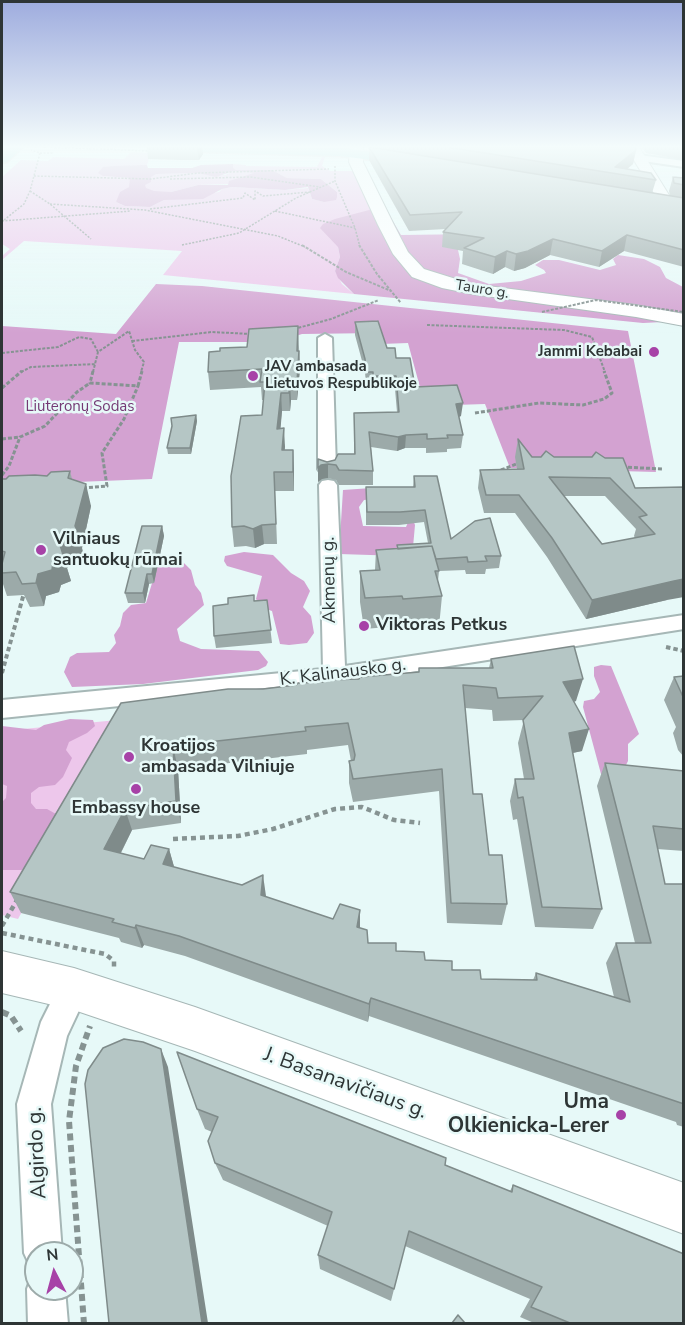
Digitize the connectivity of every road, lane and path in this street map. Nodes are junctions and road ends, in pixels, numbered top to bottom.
1 (18, 209) edge
2 (56, 209) edge
3 (127, 209) edge
4 (155, 209) edge
5 (278, 209) edge
6 (347, 209) edge
7 (379, 209) edge
8 (145, 210) junction
9 (274, 211) junction
10 (64, 216) junction
11 (2, 222) edge
12 (246, 228) junction
13 (355, 228) junction
14 (91, 238) dead end
15 (182, 245) dead end
16 (392, 291) junction
17 (379, 300) dead end
18 (401, 303) dead end
19 (542, 312) dead end
20 (684, 312) edge
21 (684, 320) edge
22 (427, 325) dead end
23 (288, 330) edge
24 (256, 334) edge
25 (325, 338) dead end
26 (132, 341) junction
27 (98, 352) junction
28 (2, 353) edge
29 (96, 364) junction
30 (90, 383) junction
31 (138, 386) junction
32 (2, 388) edge
33 (475, 413) dead end
34 (20, 437) junction
35 (2, 439) edge
36 (528, 463) edge
37 (618, 467) edge
38 (663, 469) dead end
39 (497, 472) edge
40 (2, 475) edge
41 (72, 488) edge
42 (24, 593) edge
43 (684, 622) edge
44 (666, 646) dead end
45 (684, 651) edge
46 (2, 673) edge
47 (335, 676) junction
48 (2, 709) edge
49 (420, 822) dead end
50 (173, 839) dead end
51 (20, 896) edge
52 (2, 926) edge
53 (2, 933) edge
54 (2, 972) edge
55 (88, 993) junction
56 (2, 1012) edge
57 (21, 1031) dead end
58 (684, 1209) edge
59 (42, 1241) edge
60 (47, 1301) edge
61 (48, 1323) edge
62 (84, 1323) edge

1 - 11 path
2 - 10 path
3 - 8 path
4 - 8 path
5 - 9 path
6 - 13 path
7 - 21 main road, Tauro g.
8 - 10 path
8 - 12 path
9 - 12 path
9 - 13 path
10 - 11 path
10 - 14 path
12 - 15 path
12 - 16 path
13 - 16 path
16 - 18 path
17 - 23 path
19 - 20 path, bridge
22 - 33 path
24 - 26 path
25 - 47 street, Akmenų g.
26 - 27 path
26 - 31 path
27 - 28 path
27 - 29 path
29 - 30 path
29 - 32 path
30 - 31 path
30 - 34 path
31 - 41 path
34 - 35 path
34 - 40 path
36 - 39 path
37 - 38 path
42 - 46 path
43 - 47 street, K. Kalinausko g.
44 - 45 path
47 - 48 street, K. Kalinausko g.
49 - 50 path
51 - 52 path
53 - 55 path
54 - 55 main road, J. Basanavičiaus g.
55 - 58 main road, J. Basanavičiaus g.
55 - 59 street, Algirdo g.
55 - 62 path
56 - 57 path
60 - 61 street

